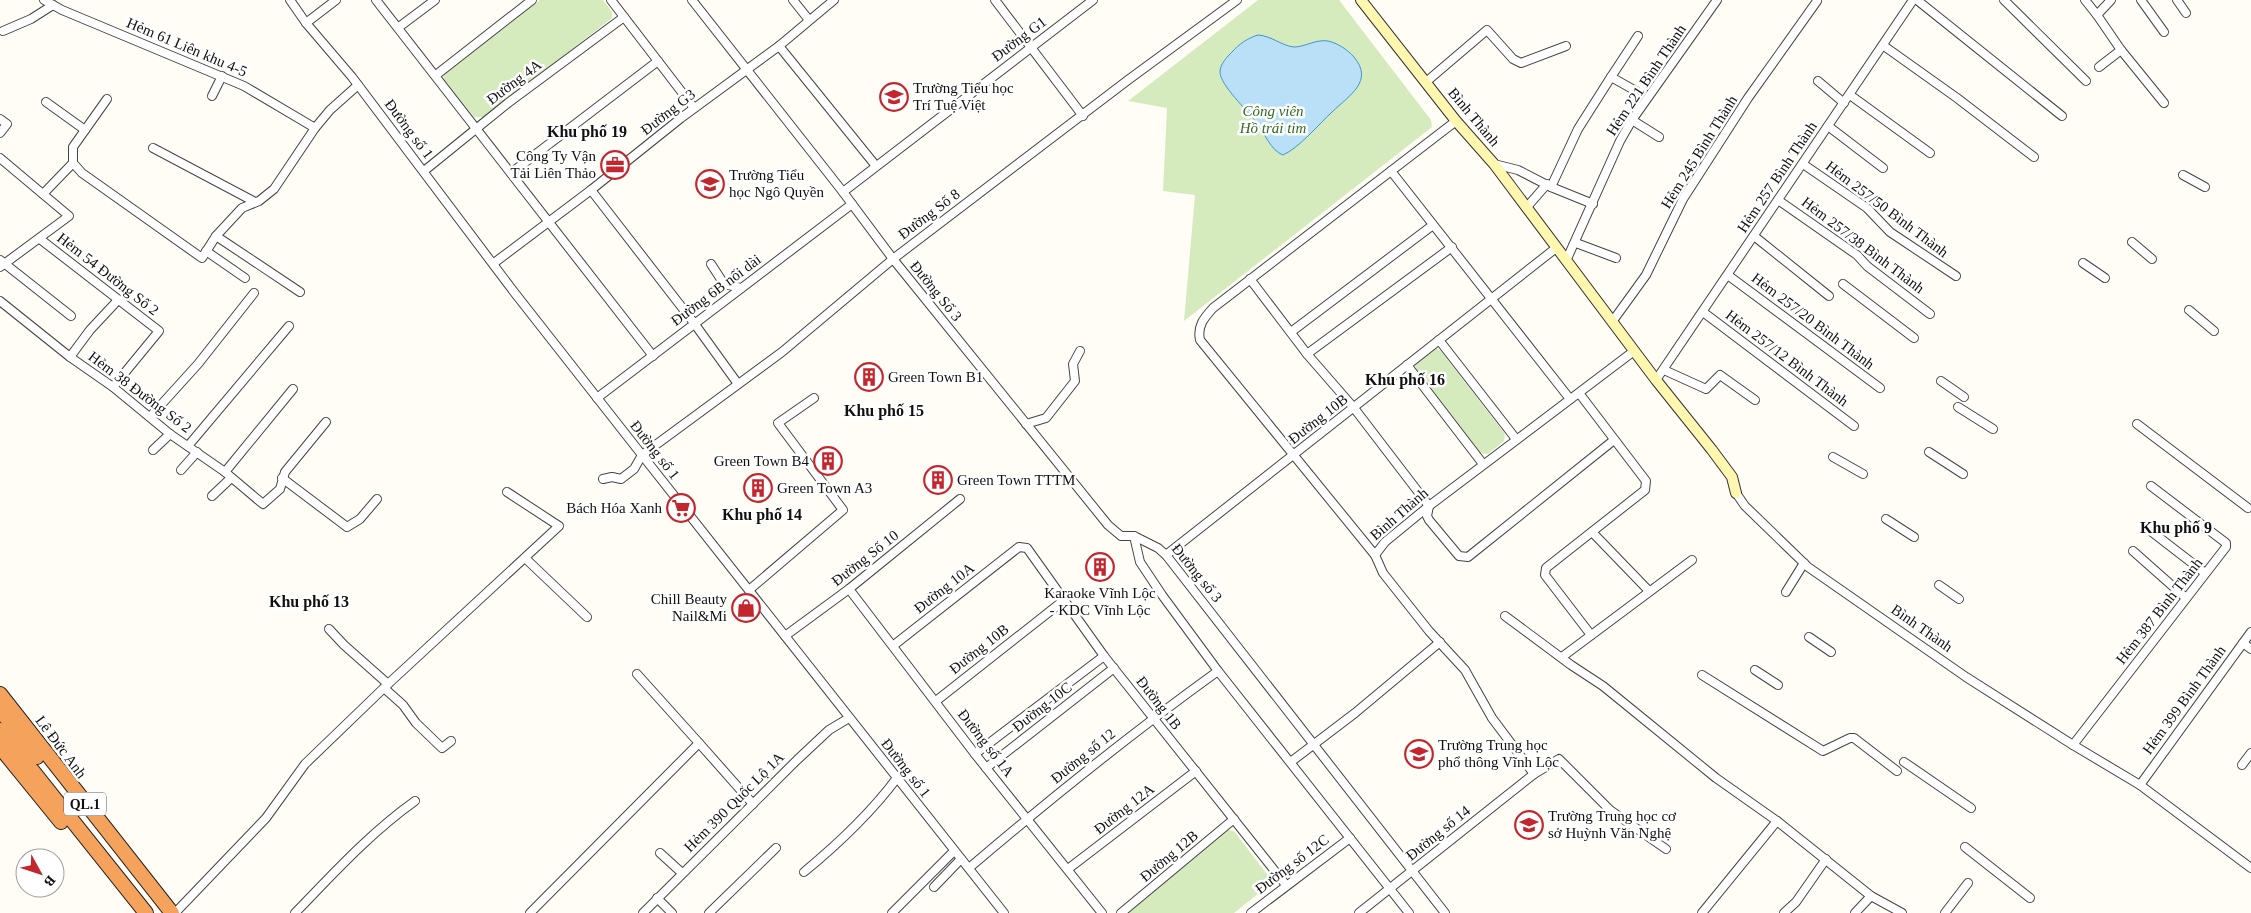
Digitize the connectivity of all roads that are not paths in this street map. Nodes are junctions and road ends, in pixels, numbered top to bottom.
1 (44, 0) edge
2 (290, 0) edge
3 (336, 0) edge
4 (376, 0) edge
5 (435, 0) edge
6 (532, 0) edge
7 (611, 0) edge
8 (692, 0) edge
9 (793, 0) edge
10 (834, 0) edge
11 (995, 0) edge
12 (1237, 0) edge
13 (1361, 0) edge
14 (1717, 0) edge
15 (1915, 0) edge
16 (2004, 0) edge
17 (2086, 0) edge
18 (2112, 0) edge
19 (2141, 0) edge
20 (2177, 0) edge
21 (1090, 1) edge
22 (1817, 1) dead end
23 (52, 5) junction
24 (2186, 12) dead end
25 (2098, 15) junction
26 (624, 17) junction
27 (809, 20) junction
28 (306, 23) junction
29 (399, 27) junction
30 (3, 31) dead end
31 (2164, 32) dead end
32 (1638, 36) dead end
33 (779, 46) junction
34 (1566, 46) dead end
35 (1884, 46) junction
36 (1032, 47) junction
37 (2121, 50) junction
38 (658, 61) junction
39 (2100, 68) dead end
40 (746, 71) junction
41 (436, 75) junction
42 (222, 76) junction
43 (1611, 77) junction
44 (1818, 81) dead end
45 (2086, 81) dead end
46 (1426, 82) junction
47 (358, 85) junction
48 (1636, 91) dead end
49 (1850, 95) junction
50 (212, 96) dead end
51 (107, 99) dead end
52 (46, 102) dead end
53 (1844, 103) junction
54 (2164, 103) dead end
55 (694, 108) junction
56 (1083, 116) junction
57 (2062, 116) dead end
58 (0, 119) edge
59 (1632, 120) junction
60 (1456, 121) junction
61 (1828, 126) junction
62 (315, 128) junction
63 (476, 129) junction
64 (85, 130) junction
65 (0, 132) edge
66 (1659, 137) dead end
67 (153, 148) dead end
68 (1930, 153) dead end
69 (2034, 157) dead end
70 (0, 158) edge
71 (73, 163) junction
72 (1494, 164) junction
73 (1803, 164) junction
74 (876, 166) junction
75 (1883, 168) dead end
76 (424, 171) junction
77 (1391, 171) junction
78 (511, 173) junction
79 (2183, 175) dead end
80 (1549, 186) junction
81 (2205, 187) dead end
82 (591, 190) junction
83 (843, 192) junction
84 (43, 194) junction
85 (1778, 200) junction
86 (254, 202) junction
87 (852, 204) junction
88 (1593, 204) junction
89 (1526, 208) junction
90 (548, 222) junction
91 (1433, 225) junction
92 (216, 236) junction
93 (1754, 236) junction
94 (40, 239) junction
95 (2132, 242) dead end
96 (1576, 243) junction
97 (1452, 247) junction
98 (1556, 248) junction
99 (206, 251) junction
100 (1616, 258) dead end
101 (893, 259) junction
102 (2152, 259) dead end
103 (1566, 261) junction
104 (494, 263) junction
105 (2083, 263) dead end
106 (2, 264) edge
107 (711, 264) dead end
108 (1729, 276) junction
109 (1956, 276) dead end
110 (245, 278) dead end
111 (2105, 278) dead end
112 (1250, 279) junction
113 (1843, 284) dead end
114 (741, 288) junction
115 (300, 292) dead end
116 (254, 293) dead end
117 (1829, 296) dead end
118 (1492, 298) junction
119 (118, 300) junction
120 (0, 301) edge
121 (2189, 310) dead end
122 (1703, 312) junction
123 (1930, 314) dead end
124 (72, 316) dead end
125 (1612, 322) junction
126 (694, 323) junction
127 (289, 326) dead end
128 (2214, 331) dead end
129 (1291, 332) junction
130 (1914, 338) dead end
131 (1439, 340) junction
132 (1080, 351) dead end
133 (1634, 351) junction
134 (1307, 354) junction
135 (652, 356) junction
136 (70, 357) junction
137 (1407, 365) junction
138 (1664, 370) junction
139 (1656, 380) junction
140 (1942, 381) dead end
141 (738, 384) junction
142 (113, 387) junction
143 (1880, 388) dead end
144 (293, 389) dead end
145 (1579, 393) junction
146 (1964, 397) dead end
147 (597, 398) junction
148 (814, 398) dead end
149 (1570, 400) junction
150 (1755, 400) dead end
151 (1958, 407) dead end
152 (1354, 408) junction
153 (150, 417) junction
154 (326, 422) dead end
155 (1026, 424) junction
156 (2137, 424) dead end
157 (1854, 426) dead end
158 (1992, 428) dead end
159 (170, 434) junction
160 (1516, 439) junction
161 (1614, 440) junction
162 (188, 446) junction
163 (154, 450) dead end
164 (197, 452) junction
165 (1929, 452) dead end
166 (642, 455) junction
167 (1293, 456) junction
168 (1834, 457) dead end
169 (1483, 464) junction
170 (181, 470) dead end
171 (1863, 474) dead end
172 (1963, 474) dead end
173 (228, 475) junction
174 (282, 478) junction
175 (603, 479) dead end
176 (2151, 486) dead end
177 (507, 492) dead end
178 (1736, 492) joint
179 (212, 496) dead end
180 (377, 499) dead end
181 (960, 499) dead end
182 (1429, 506) junction
183 (2248, 508) dead end
184 (1886, 519) dead end
185 (1592, 532) junction
186 (2152, 532) dead end
187 (1134, 536) junction
188 (1914, 537) dead end
189 (2133, 551) dead end
190 (1011, 554) joint
191 (1166, 555) junction
192 (1375, 555) junction
193 (526, 558) junction
194 (1692, 560) dead end
195 (1804, 563) junction
196 (2205, 574) junction
197 (1939, 585) dead end
198 (849, 589) junction
199 (749, 590) junction
200 (1649, 591) junction
201 (1786, 592) dead end
202 (2186, 598) junction
203 (1959, 599) dead end
204 (1063, 601) junction
205 (1505, 616) dead end
206 (587, 617) dead end
207 (329, 629) dead end
208 (2251, 632) edge
209 (1591, 635) junction
210 (785, 636) junction
211 (1809, 637) dead end
212 (1440, 642) junction
213 (2243, 642) junction
214 (894, 645) junction
215 (2251, 649) edge
216 (1831, 652) dead end
217 (1104, 656) junction
218 (1562, 657) junction
219 (1114, 668) junction
220 (1755, 670) dead end
221 (1218, 671) junction
222 (637, 674) dead end
223 (1702, 675) dead end
224 (1778, 685) dead end
225 (386, 686) junction
226 (0, 694) edge
227 (936, 701) junction
228 (0, 710) edge
229 (850, 718) junction
230 (1154, 718) junction
231 (0, 730) edge
232 (452, 741) dead end
233 (699, 743) junction
234 (1312, 745) junction
235 (2073, 745) junction
236 (0, 747) edge
237 (2251, 753) edge
238 (975, 754) junction
239 (1292, 762) junction
240 (1904, 762) dead end
241 (2242, 765) dead end
242 (986, 768) junction
243 (1196, 771) junction
244 (1897, 771) dead end
245 (1534, 774) junction
246 (897, 778) junction
247 (2140, 785) junction
248 (415, 801) dead end
249 (753, 804) junction
250 (1971, 808) dead end
251 (1028, 818) junction
252 (1234, 820) junction
253 (1777, 821) junction
254 (1350, 838) junction
255 (1965, 847) dead end
256 (776, 848) dead end
257 (1666, 849) dead end
258 (954, 851) junction
259 (660, 853) dead end
260 (961, 859) junction
261 (1826, 859) junction
262 (969, 868) junction
263 (2251, 868) edge
264 (1068, 869) junction
265 (1413, 871) junction
266 (804, 872) dead end
267 (682, 873) junction
268 (1968, 883) dead end
269 (1286, 885) junction
270 (934, 887) dead end
271 (1390, 889) junction
272 (1872, 896) junction
273 (657, 898) junction
274 (2030, 898) dead end
275 (135, 913) edge
276 (146, 913) edge
277 (160, 913) edge
278 (174, 913) edge
279 (295, 913) edge
280 (530, 913) edge
281 (644, 913) edge
282 (672, 913) edge
283 (709, 913) edge
284 (892, 913) edge
285 (1004, 913) edge
286 (1102, 913) edge
287 (1121, 913) edge
288 (1251, 913) edge
289 (1359, 913) edge
290 (1409, 913) edge
291 (1445, 913) edge
292 (1702, 913) edge
293 (1784, 913) edge
294 (1855, 913) edge
295 (1902, 913) edge
296 (1945, 913) edge

1 - 23 street, Hẻm 61 Liên khu 4-5
2 - 28 street, Đường số 1
3 - 28 street
4 - 29 street
5 - 29 street
6 - 41 street
7 - 26 street
8 - 40 street, Đường Số 3
9 - 27 street
10 - 27 street, Đường G3
11 - 36 street
12 - 56 street, Đường Số 8
13 - 46 street, Bình Thành
14 - 59 street, Hẻm 221 Bình Thành
15 - 35 street, Hẻm 257 Bình Thành
15 - 57 street
16 - 45 street
17 - 25 street
18 - 25 street
19 - 31 street
20 - 24 street
21 - 36 street, Đường G1
22 - 125 street, Hẻm 245 Bình Thành
23 - 30 street
23 - 42 street, Hẻm 61 Liên khu 4-5
25 - 37 street
26 - 38 street
26 - 63 street, Đường 4A
27 - 33 street, Đường G3
28 - 47 street, Đường số 1
29 - 41 street
32 - 43 street
33 - 40 street, Đường G3
33 - 74 street
34 - 46 street
35 - 49 street, Hẻm 257 Bình Thành
35 - 69 street
36 - 56 street
36 - 74 street, Đường G1
37 - 39 street
37 - 54 street
38 - 55 street
38 - 78 street
40 - 55 street, Đường G3
40 - 83 street, Đường Số 3
41 - 63 street
42 - 50 street
42 - 62 street, Hẻm 61 Liên khu 4-5
43 - 48 street
43 - 80 street
44 - 53 street
46 - 60 street, Bình Thành
47 - 62 street
47 - 76 street, Đường số 1
49 - 53 street, Hẻm 257 Bình Thành
49 - 68 street
51 - 64 street
52 - 64 street
53 - 61 street, Hẻm 257 Bình Thành
55 - 82 street, Đường G3
56 - 101 street, Đường Số 8
58 - 65 street
59 - 66 street
59 - 88 street, Hẻm 221 Bình Thành
60 - 72 street, Bình Thành
60 - 77 street
61 - 73 street, Hẻm 257 Bình Thành
61 - 75 street
62 - 86 street
63 - 76 street, Đường 4A
63 - 78 street
64 - 71 street
67 - 86 street
70 - 84 street
71 - 84 street
71 - 99 street
72 - 80 street
72 - 89 street, Bình Thành
73 - 85 street, Hẻm 257 Bình Thành
73 - 109 street, Hẻm 257/50 Bình Thành
74 - 83 street, Đường G1
76 - 104 street, Đường số 1
77 - 91 street
77 - 112 street
78 - 90 street
79 - 81 street
80 - 88 street
80 - 89 street
82 - 90 street, Đường G3
82 - 126 street
83 - 87 street, Đường Số 3
84 - 94 street
85 - 93 street, Hẻm 257 Bình Thành
85 - 123 street, Hẻm 257/38 Bình Thành
86 - 92 street
87 - 101 street, Đường Số 3
87 - 114 street, Đường 6B nối dài
88 - 96 street, Hẻm 221 Bình Thành
89 - 98 street, Bình Thành
90 - 104 street, Đường G3
90 - 135 street
91 - 97 street
91 - 129 street
92 - 99 street
92 - 115 street
93 - 108 street, Hẻm 257 Bình Thành
93 - 117 street
94 - 106 street
94 - 119 street, Hẻm 54 Đường Số 2
95 - 102 street
96 - 100 street
96 - 103 street, Hẻm 221 Bình Thành
97 - 118 street
97 - 134 street
98 - 103 street, Bình Thành
98 - 118 street, Đường 10B
99 - 110 street
101 - 141 street, Đường Số 8
101 - 155 street, Đường Số 3
103 - 125 street, Bình Thành
104 - 147 street, Đường số 1
105 - 111 street
106 - 124 street
107 - 114 street
108 - 122 street, Hẻm 257 Bình Thành
108 - 143 street, Hẻm 257/20 Bình Thành
112 - 129 street
112 - 167 street
113 - 130 street
114 - 126 street, Đường 6B nối dài
116 - 153 street
118 - 131 street, Đường 10B
118 - 149 street
119 - 136 street
119 - 142 street, Hẻm 54 Đường Số 2
120 - 136 street, Hẻm 38 Đường Số 2
121 - 128 street
122 - 138 street, Hẻm 257 Bình Thành
122 - 157 street, Hẻm 257/12 Bình Thành
125 - 133 street, Bình Thành
126 - 135 street, Đường 6B nối dài
126 - 141 street
127 - 162 street
129 - 134 street
131 - 137 street, Đường 10B
131 - 160 street
132 - 155 street
133 - 139 street, Bình Thành
133 - 145 street, Bình Thành
134 - 152 street
135 - 147 street, Đường 6B nối dài
136 - 142 street, Hẻm 38 Đường Số 2
137 - 152 street, Đường 10B
137 - 169 street
138 - 139 street, Hẻm 257 Bình Thành
138 - 150 street
139 - 178 street, Bình Thành
140 - 146 street
141 - 166 street, Đường Số 8
142 - 153 street, Hẻm 38 Đường Số 2
144 - 173 street
145 - 149 street, Bình Thành
145 - 161 street
147 - 166 street, Đường số 1
148 - 199 street
149 - 160 street, Bình Thành
151 - 158 street
152 - 167 street, Đường 10B
152 - 182 street
153 - 159 street, Hẻm 38 Đường Số 2
154 - 174 street
155 - 187 street, Đường Số 3
156 - 183 street
159 - 162 street, Hẻm 38 Đường Số 2
159 - 163 street
160 - 169 street, Bình Thành
161 - 182 street
161 - 185 street
162 - 164 street, Hẻm 38 Đường Số 2
164 - 170 street
164 - 173 street, Hẻm 38 Đường Số 2
165 - 172 street
166 - 175 street, Đường Số 8
166 - 199 street, Đường số 1
167 - 191 street, Đường 10B
167 - 192 street
168 - 171 street
169 - 182 street, Bình Thành
173 - 174 street, Hẻm 38 Đường Số 2
173 - 179 street
174 - 180 street
176 - 196 street, Hẻm 387 Bình Thành
177 - 193 street
178 - 195 street, Bình Thành
181 - 198 street, Đường Số 10
182 - 192 street, Bình Thành
184 - 188 street
185 - 200 street
185 - 209 street
186 - 196 street
187 - 191 street, Đường số 3
187 - 221 street
189 - 202 street
190 - 204 street, Đường 1B
190 - 214 street, Đường 10A
191 - 234 street, Đường số 3
192 - 212 street, Bình Thành
193 - 206 street
193 - 225 street
194 - 200 street
195 - 201 street
195 - 235 street, Bình Thành
196 - 202 street, Hẻm 387 Bình Thành
197 - 203 street
198 - 210 street, Đường Số 10
198 - 214 street, Đường số 1A
199 - 210 street, Đường số 1
200 - 209 street
202 - 235 street, Hẻm 387 Bình Thành
204 - 217 street, Đường 1B
204 - 227 street, Đường 10B
205 - 218 street
207 - 225 street
208 - 213 street, Hẻm 399 Bình Thành
209 - 218 street
210 - 229 street, Đường số 1
211 - 216 street
212 - 234 street
212 - 245 street, Bình Thành
213 - 215 street
213 - 247 street, Hẻm 399 Bình Thành
214 - 227 street, Đường số 1A
217 - 219 street, Đường 1B
217 - 238 street
218 - 253 street
219 - 230 street, Đường 1B
219 - 242 street, Đường 10C
220 - 224 street
221 - 230 street, Đường số 12
221 - 239 street
222 - 233 street
223 - 244 street
225 - 232 street
225 - 278 street
226 - 278 highway, Lê Đức Anh / QL.1
227 - 238 street, Đường số 1A
228 - 277 highway, Lê Đức Anh / QL.1
229 - 246 street, Đường số 1
229 - 249 street, Hẻm 390 Quốc Lộ 1A
230 - 243 street, Đường 1B
230 - 251 street, Đường số 12
231 - 276 highway, QL.1
233 - 249 street
233 - 280 street
234 - 239 street
234 - 265 street, Đường số 3
235 - 247 street, Bình Thành
236 - 275 highway, QL.1
237 - 241 street
238 - 242 street, Đường số 1A
239 - 254 street
240 - 250 street
242 - 251 street, Đường số 1A
243 - 252 street, Đường 1B
243 - 264 street, Đường 12A
245 - 257 street, Đường số 14
245 - 265 street, Đường số 14
246 - 258 street, Đường số 1
246 - 266 street
247 - 263 street, Bình Thành
248 - 279 street
249 - 267 street, Hẻm 390 Quốc Lộ 1A
251 - 262 street, Đường số 12
251 - 264 street, Đường số 1A
252 - 269 street, Đường 1B
252 - 287 street, Đường 12B
253 - 261 street
253 - 292 street
254 - 269 street, Đường số 12C
254 - 271 street
255 - 274 street
256 - 283 street
258 - 260 street, Đường số 1
258 - 284 street
259 - 267 street
260 - 262 street, Đường số 1
260 - 270 street
261 - 272 street
261 - 293 street
262 - 285 street, Đường số 1
264 - 286 street, Đường số 1A
265 - 271 street, Đường số 14
265 - 291 street, Đường số 3
267 - 273 street, Hẻm 390 Quốc Lộ 1A
268 - 296 street
269 - 288 street, Đường số 12C
271 - 289 street, Đường số 14
271 - 290 street
272 - 294 street
272 - 295 street
273 - 281 street, Hẻm 390 Quốc Lộ 1A
273 - 282 street

